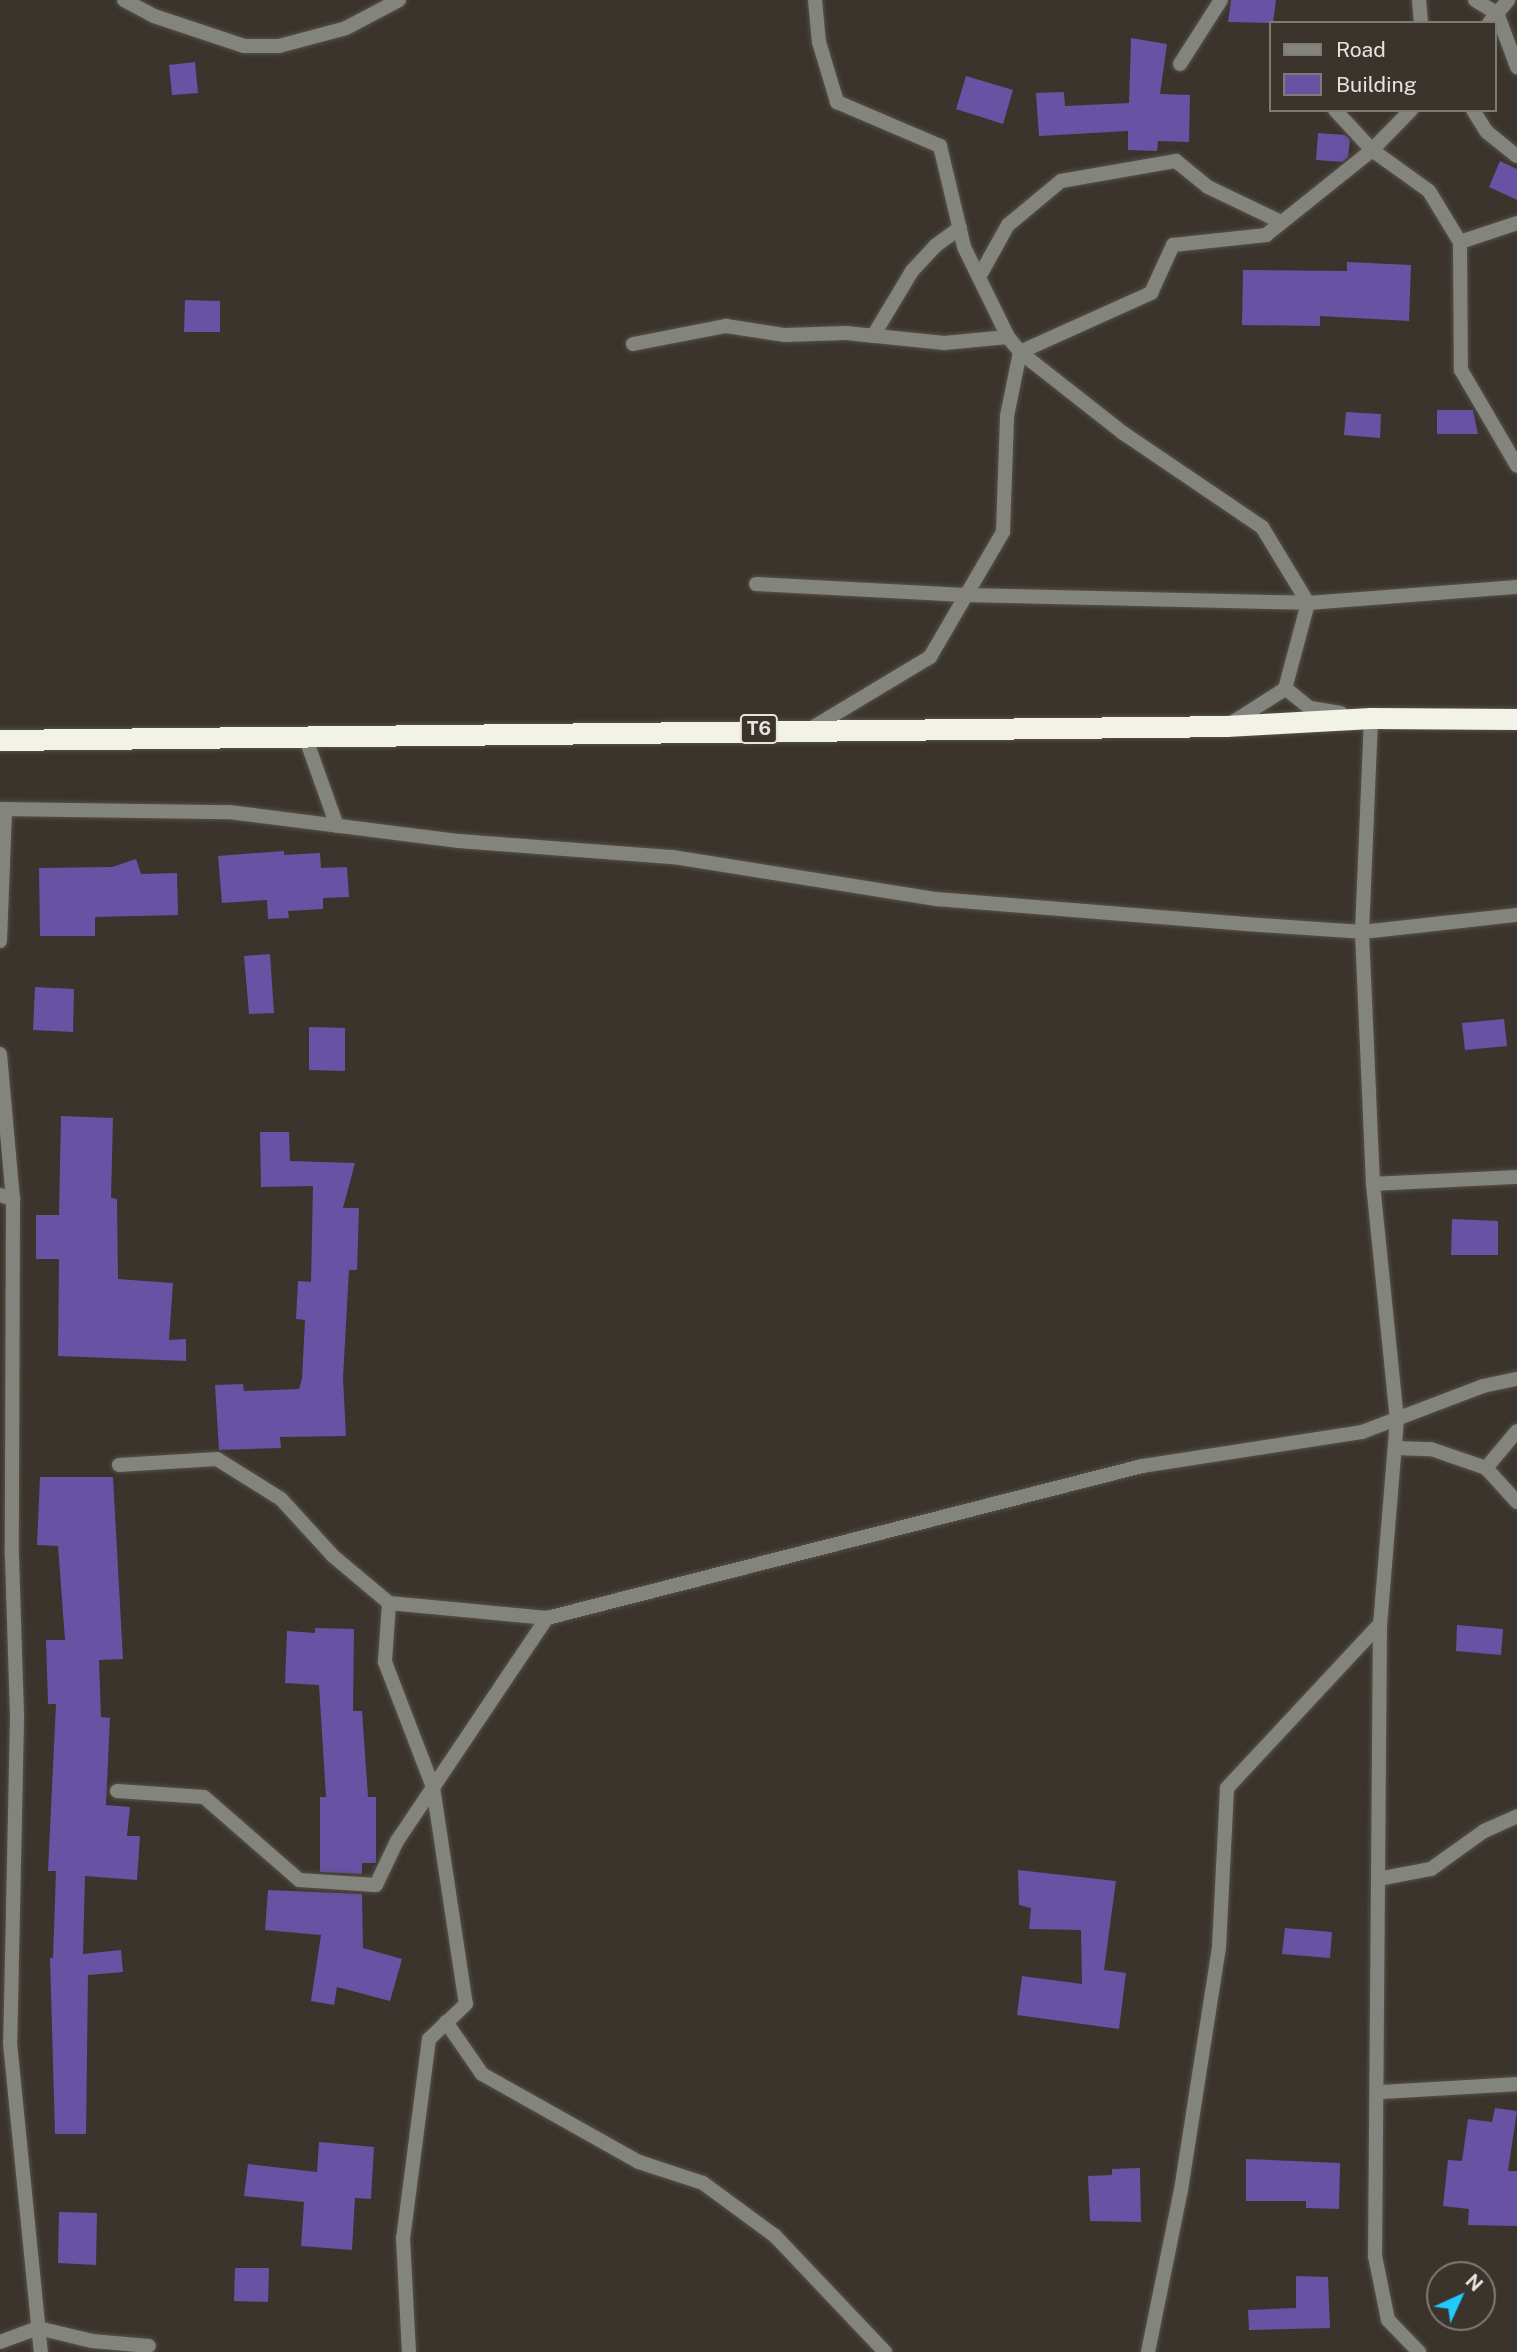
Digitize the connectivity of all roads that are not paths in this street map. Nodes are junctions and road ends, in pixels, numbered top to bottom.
1 (124, 0) edge
2 (151, 0) edge
3 (399, 0) edge
4 (815, 0) edge
5 (1221, 0) edge
6 (1419, 0) edge
7 (1475, 0) edge
8 (1508, 0) edge
9 (154, 16) junction
10 (1493, 18) edge
11 (1422, 21) edge
12 (1496, 24) edge
13 (1180, 64) dead end
14 (1517, 67) edge
15 (1337, 112) edge
16 (1409, 112) edge
17 (1474, 112) edge
18 (1372, 150) junction
19 (1517, 156) edge
20 (1280, 222) junction
21 (1517, 223) edge
22 (960, 228) junction
23 (1460, 242) junction
24 (979, 277) junction
25 (873, 336) junction
26 (1008, 337) junction
27 (633, 344) dead end
28 (1020, 352) junction
29 (1517, 466) edge
30 (756, 584) dead end
31 (1517, 586) edge
32 (965, 595) junction
33 (1308, 603) junction
34 (1285, 688) junction
35 (1371, 718) junction
36 (1517, 719) edge
37 (1226, 726) junction
38 (812, 728) junction
39 (306, 739) junction
40 (0, 740) edge
41 (3, 809) edge
42 (337, 826) junction
43 (1517, 915) edge
44 (1362, 932) junction
45 (0, 941) edge
46 (0, 1054) edge
47 (1517, 1177) edge
48 (1373, 1184) junction
49 (6, 1197) edge
50 (1517, 1379) edge
51 (1397, 1419) junction
52 (1517, 1431) edge
53 (1395, 1448) junction
54 (120, 1465) dead end
55 (1486, 1468) junction
56 (1517, 1502) edge
57 (6, 1558) edge
58 (389, 1603) junction
59 (547, 1618) junction
60 (1380, 1624) junction
61 (433, 1787) junction
62 (117, 1790) dead end
63 (1517, 1816) edge
64 (1378, 1879) junction
65 (6, 1981) edge
66 (446, 2022) junction
67 (1517, 2084) edge
68 (1380, 2092) junction
69 (38, 2328) junction
70 (0, 2342) edge
71 (149, 2346) dead end
72 (41, 2352) edge
73 (409, 2352) edge
74 (885, 2352) edge
75 (1149, 2352) edge
76 (1419, 2352) edge

1 - 9 street
2 - 9 street
3 - 9 street
4 - 22 street
5 - 13 street
6 - 11 street
7 - 10 street
8 - 10 street
12 - 14 street
15 - 18 street
16 - 18 street
17 - 19 street
18 - 20 street
18 - 23 street
20 - 24 street
20 - 28 street
21 - 23 street
22 - 24 street
22 - 25 street
23 - 29 street
24 - 26 street
25 - 26 street
25 - 27 street
26 - 28 street
28 - 32 street
28 - 33 street
30 - 32 street
31 - 33 street
32 - 33 street
32 - 38 street
33 - 34 street
34 - 35 street
34 - 37 street
35 - 36 highway, T6
35 - 37 highway, T6
35 - 44 street
37 - 38 highway, T6
38 - 39 highway, T6
39 - 40 highway, T6
39 - 42 street
41 - 42 street
41 - 45 street
42 - 44 street
43 - 44 street
44 - 48 street
46 - 49 street
47 - 48 street
48 - 51 street
49 - 57 street
50 - 51 street
51 - 53 street
51 - 59 street
52 - 55 street
53 - 55 street
53 - 60 street
54 - 58 street
55 - 56 street
57 - 65 street
58 - 59 street
58 - 61 street
59 - 61 street
60 - 64 street
60 - 75 street
61 - 62 street
61 - 66 street
63 - 64 street
64 - 68 street
65 - 69 street
66 - 73 street
66 - 74 street
67 - 68 street
68 - 76 street
69 - 70 street
69 - 71 street
69 - 72 street

